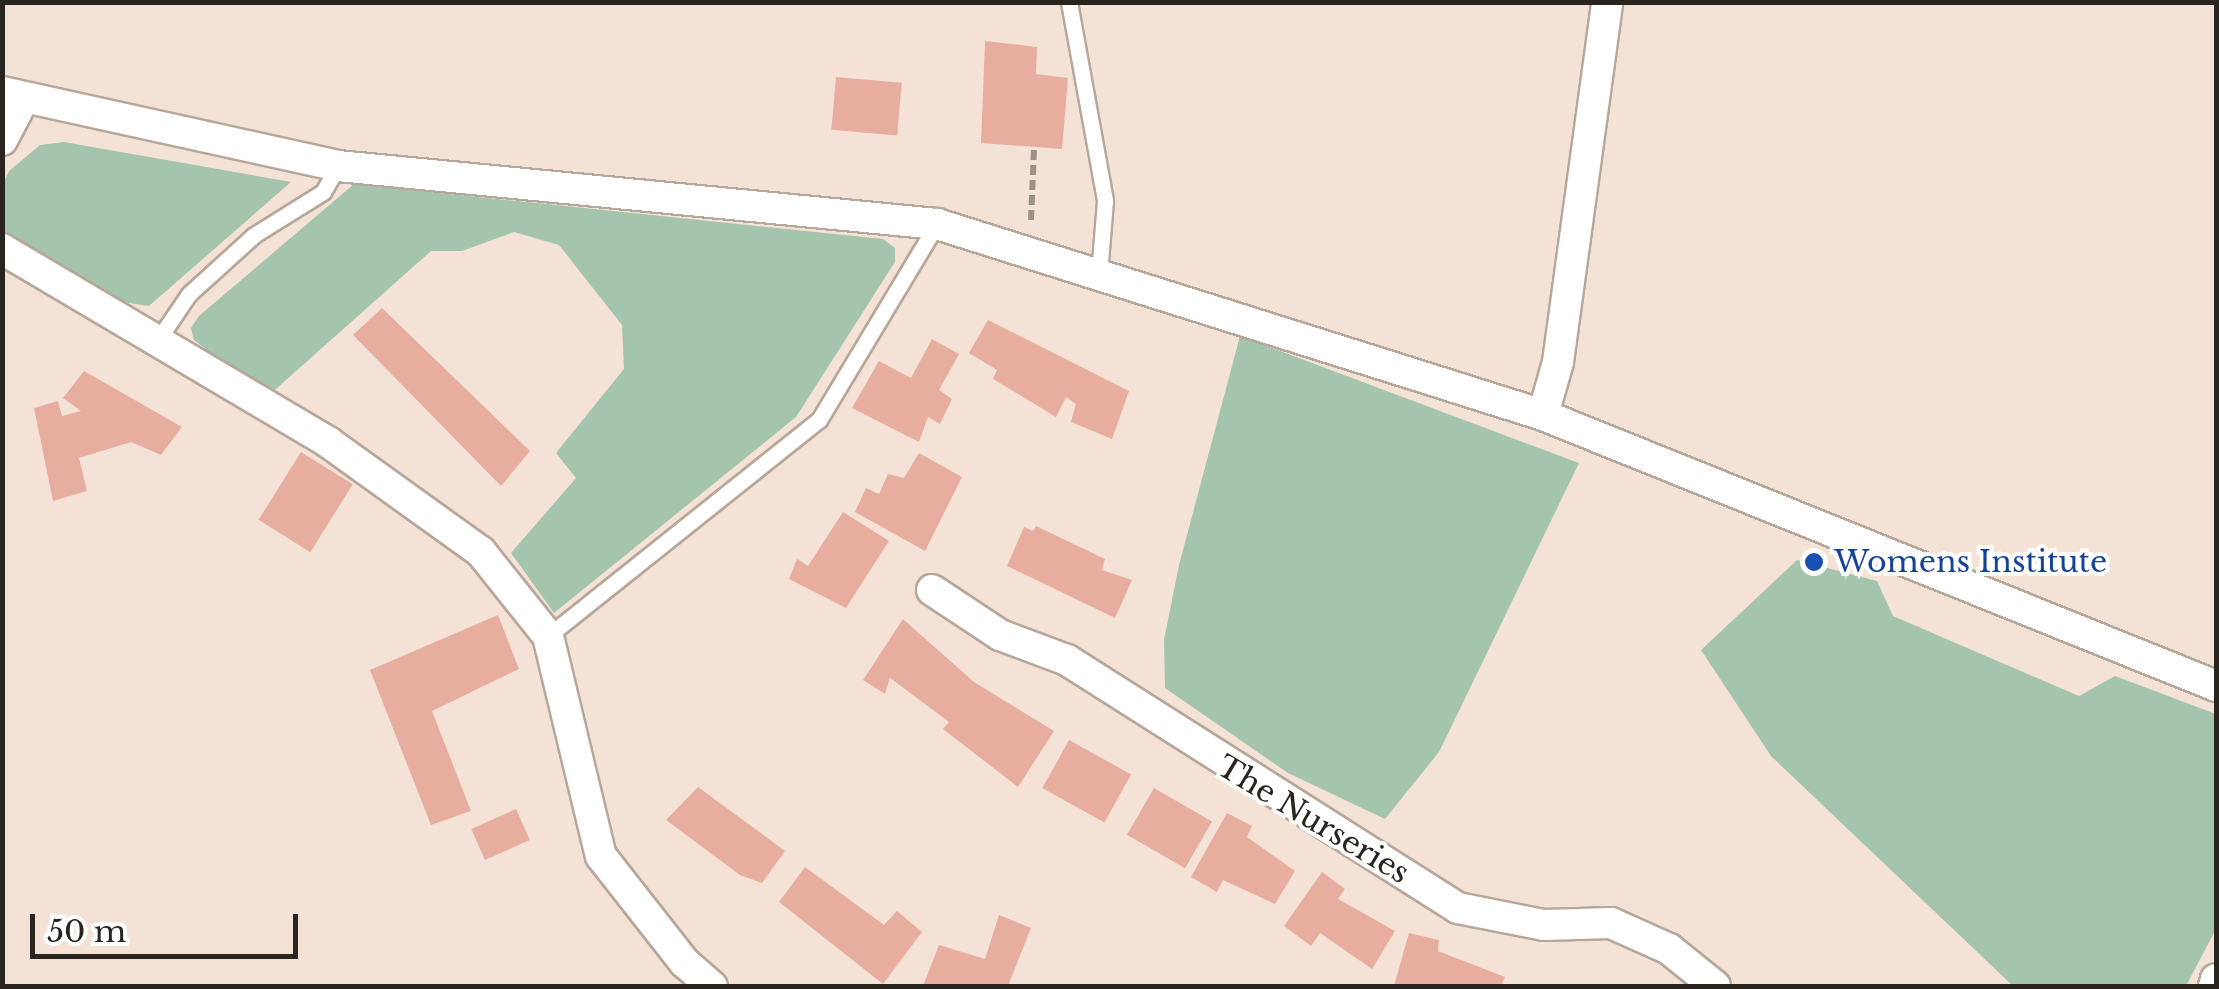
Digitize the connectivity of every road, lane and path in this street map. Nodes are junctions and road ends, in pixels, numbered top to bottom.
1 (1069, 2) edge
2 (1606, 2) edge
3 (13, 96) edge
4 (2, 140) edge
5 (1034, 147) dead end
6 (338, 166) junction
7 (937, 224) junction
8 (2, 249) edge
9 (1023, 250) junction
10 (1099, 274) junction
11 (155, 344) junction
12 (1544, 415) junction
13 (932, 590) dead end
14 (548, 636) junction
15 (2216, 686) edge
16 (2216, 979) edge
17 (712, 986) edge
18 (1714, 986) edge
19 (2214, 986) edge

1 - 10 lane
2 - 12 street
3 - 4 street
3 - 6 street
5 - 9 path
6 - 7 street
6 - 11 lane
7 - 9 street
7 - 14 lane
8 - 11 street
9 - 10 street
10 - 12 street
11 - 14 street
12 - 15 street
13 - 18 street, The Nurseries
14 - 17 street
16 - 19 street

